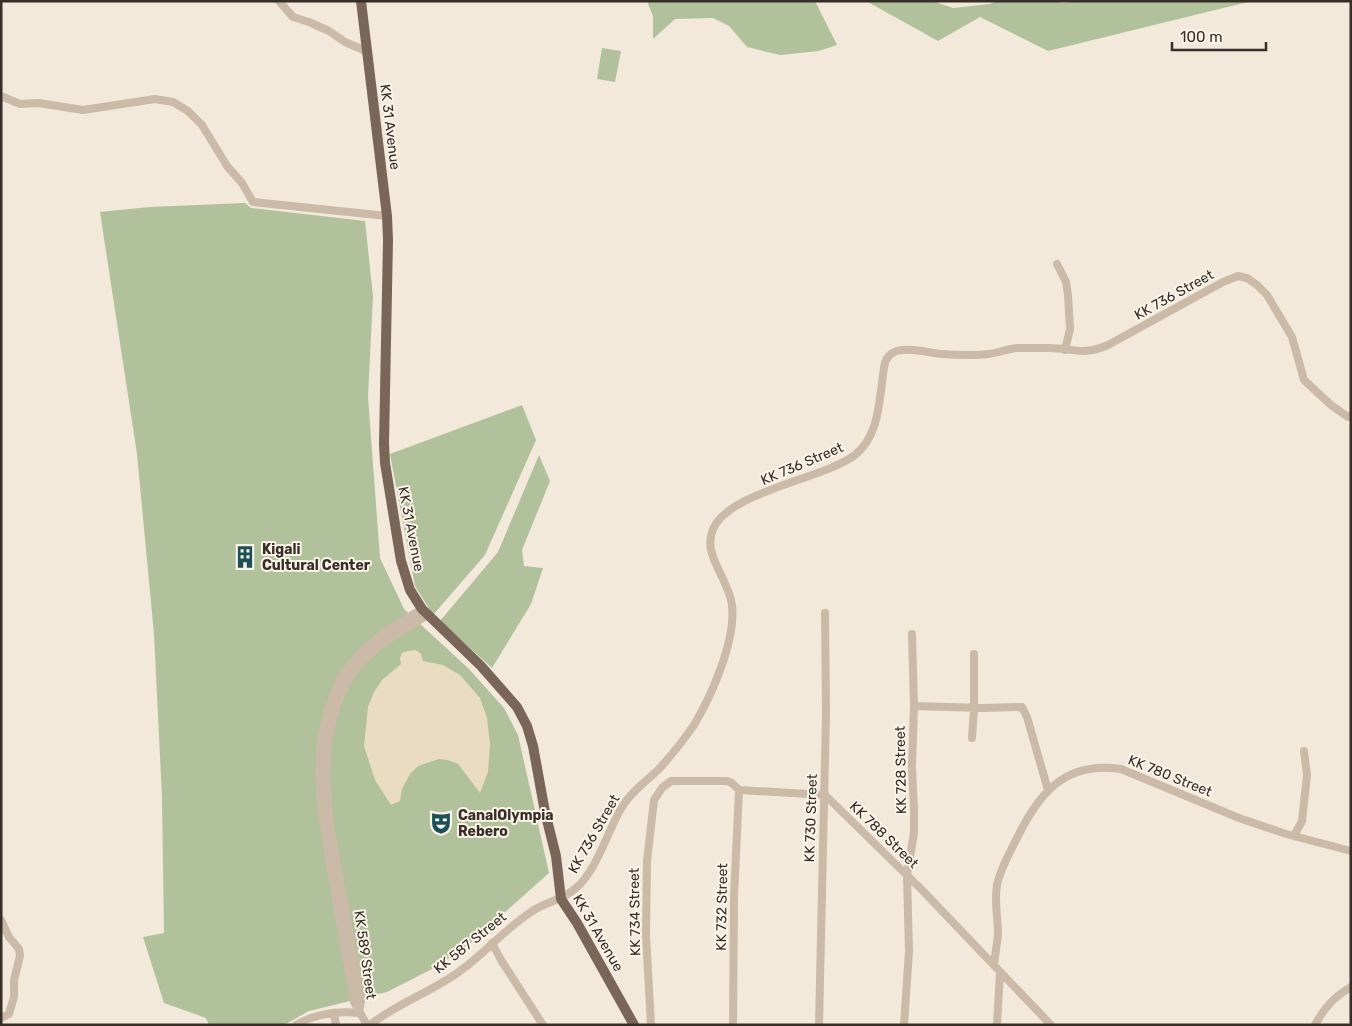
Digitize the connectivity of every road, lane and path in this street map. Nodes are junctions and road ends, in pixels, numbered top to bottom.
1 (279, 1) edge
2 (361, 1) edge
3 (366, 51) junction
4 (1, 96) edge
5 (387, 216) junction
6 (1057, 264) dead end
7 (1065, 350) junction
8 (1350, 417) edge
9 (425, 612) junction
10 (824, 613) dead end
11 (912, 634) dead end
12 (974, 654) dead end
13 (914, 706) junction
14 (974, 708) junction
15 (972, 738) dead end
16 (1304, 751) dead end
17 (650, 776) junction
18 (667, 784) junction
19 (739, 790) junction
20 (1048, 790) junction
21 (825, 795) junction
22 (1294, 836) junction
23 (1351, 851) edge
24 (907, 876) junction
25 (561, 899) junction
26 (1, 920) edge
27 (492, 943) junction
28 (994, 965) junction
29 (1000, 972) junction
30 (1351, 987) edge
31 (334, 1013) junction
32 (359, 1013) junction
33 (1, 1018) edge
34 (296, 1025) edge
35 (336, 1025) edge
36 (369, 1025) edge
37 (543, 1025) edge
38 (634, 1025) edge
39 (651, 1025) edge
40 (733, 1025) edge
41 (819, 1025) edge
42 (904, 1025) edge
43 (997, 1025) edge
44 (1051, 1025) edge
45 (1315, 1025) edge

1 - 3 street
2 - 3 main road, KK 31 Avenue
3 - 5 main road, KK 31 Avenue
4 - 5 street
5 - 9 main road, KK 31 Avenue
6 - 7 street
7 - 8 street, KK 736 Street
7 - 17 street, KK 736 Street
9 - 25 main road, KK 31 Avenue
9 - 32 street, KK 589 Street
10 - 21 street, KK 730 Street
11 - 13 street, KK 728 Street
12 - 14 street
13 - 14 street
13 - 24 street, KK 728 Street
14 - 15 street
14 - 20 street
16 - 22 street
17 - 18 street
17 - 25 street, KK 736 Street
18 - 19 street
18 - 39 street, KK 734 Street
19 - 21 street
19 - 40 street, KK 732 Street
20 - 22 street, KK 780 Street
20 - 28 street, KK 780 Street
21 - 24 street, KK 788 Street
21 - 41 street, KK 730 Street
22 - 23 street, KK 780 Street
24 - 28 street, KK 788 Street
24 - 42 street, KK 728 Street
25 - 27 street, KK 587 Street
25 - 38 main road, KK 31 Avenue
26 - 33 street
27 - 36 street, KK 587 Street
27 - 37 street
28 - 29 street, KK 788 Street
29 - 43 street
29 - 44 street, KK 788 Street
30 - 45 street
31 - 32 street
31 - 34 street
31 - 35 street
32 - 36 street

